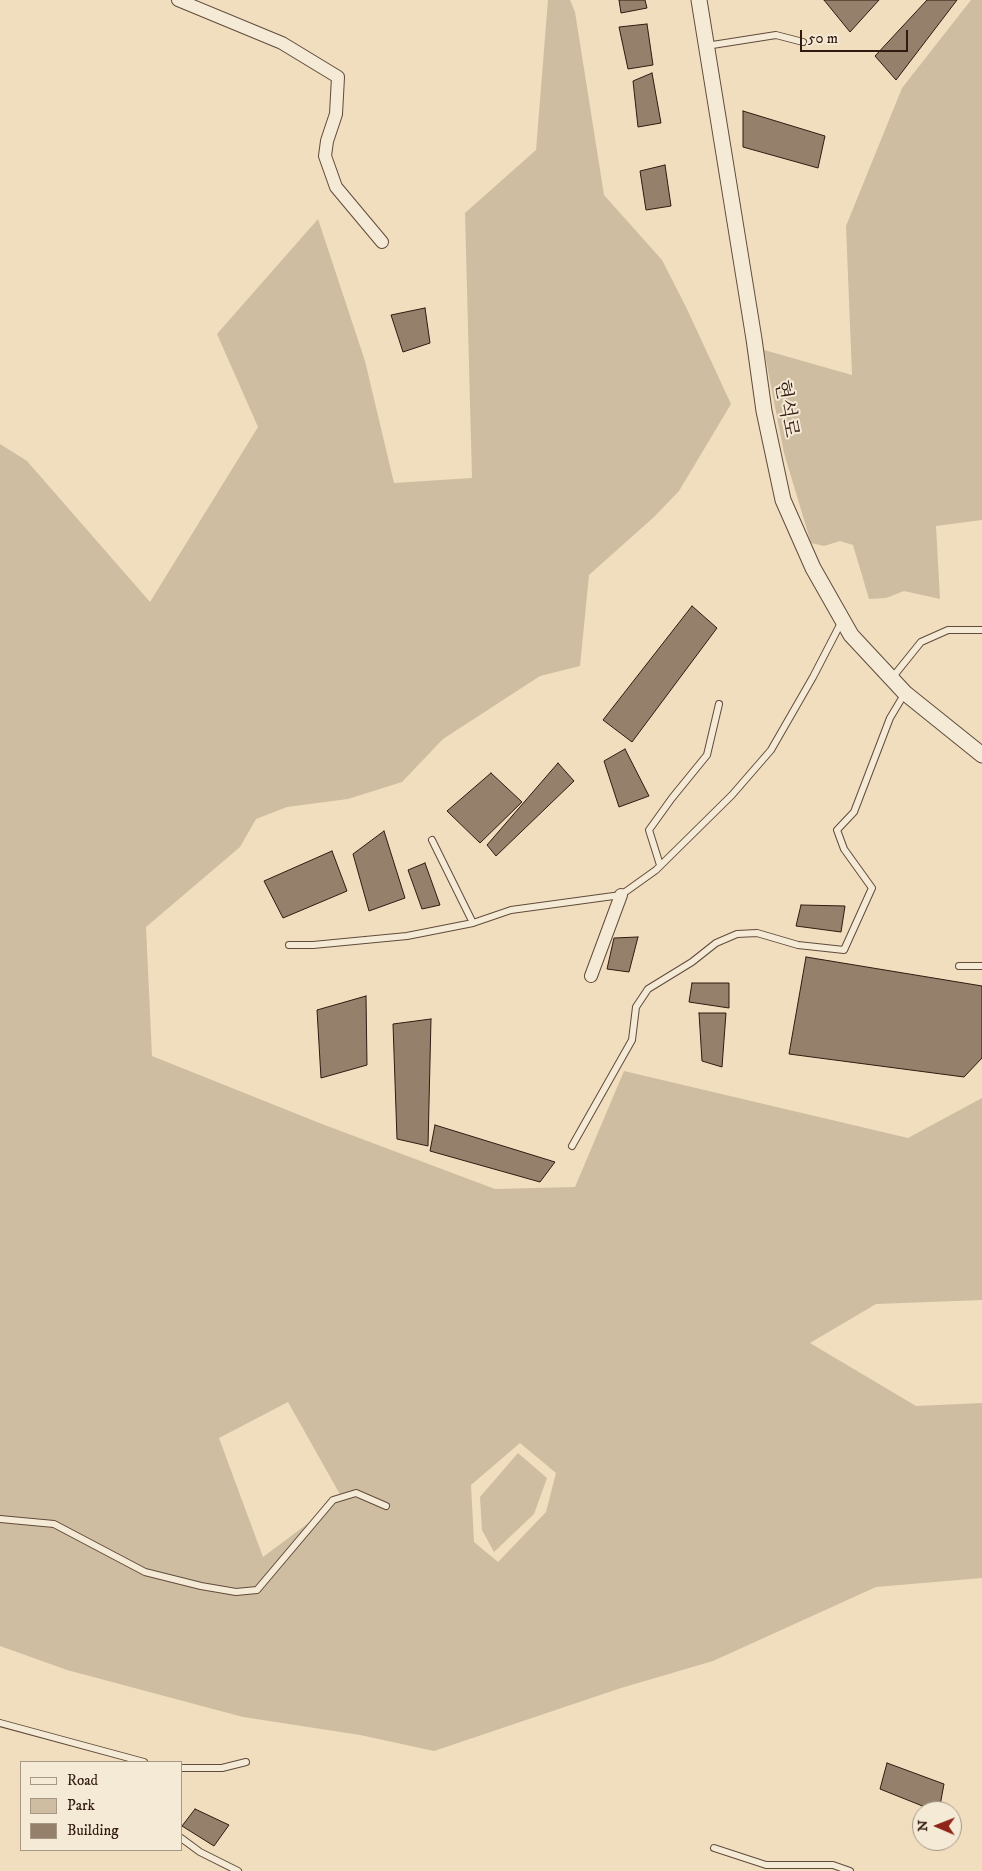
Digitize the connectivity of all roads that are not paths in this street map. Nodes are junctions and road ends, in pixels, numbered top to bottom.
1 (178, 0) edge
2 (699, 0) edge
3 (803, 42) dead end
4 (706, 46) junction
5 (382, 242) dead end
6 (842, 620) junction
7 (982, 630) edge
8 (892, 678) junction
9 (905, 693) junction
10 (719, 704) dead end
11 (982, 755) edge
12 (432, 840) dead end
13 (660, 865) junction
14 (621, 895) junction
15 (473, 923) junction
16 (289, 945) dead end
17 (959, 966) dead end
18 (982, 966) edge
19 (591, 976) dead end
20 (572, 1146) dead end
21 (386, 1506) dead end
22 (0, 1519) edge
23 (0, 1723) edge
24 (140, 1761) edge
25 (246, 1762) dead end
26 (182, 1768) edge
27 (182, 1839) edge
28 (714, 1848) dead end
29 (238, 1871) edge
30 (850, 1871) edge

1 - 5 street
2 - 4 street, 현석로
3 - 4 lane
4 - 6 street, 현석로
6 - 8 street, 현석로
6 - 13 lane
7 - 8 lane
8 - 9 street, 현석로
9 - 11 street, 현석로
9 - 20 lane
10 - 13 lane
12 - 15 lane
13 - 14 lane
14 - 15 lane
14 - 19 street
15 - 16 lane
17 - 18 lane
21 - 22 lane
23 - 24 lane
25 - 26 lane
27 - 29 lane
28 - 30 lane

